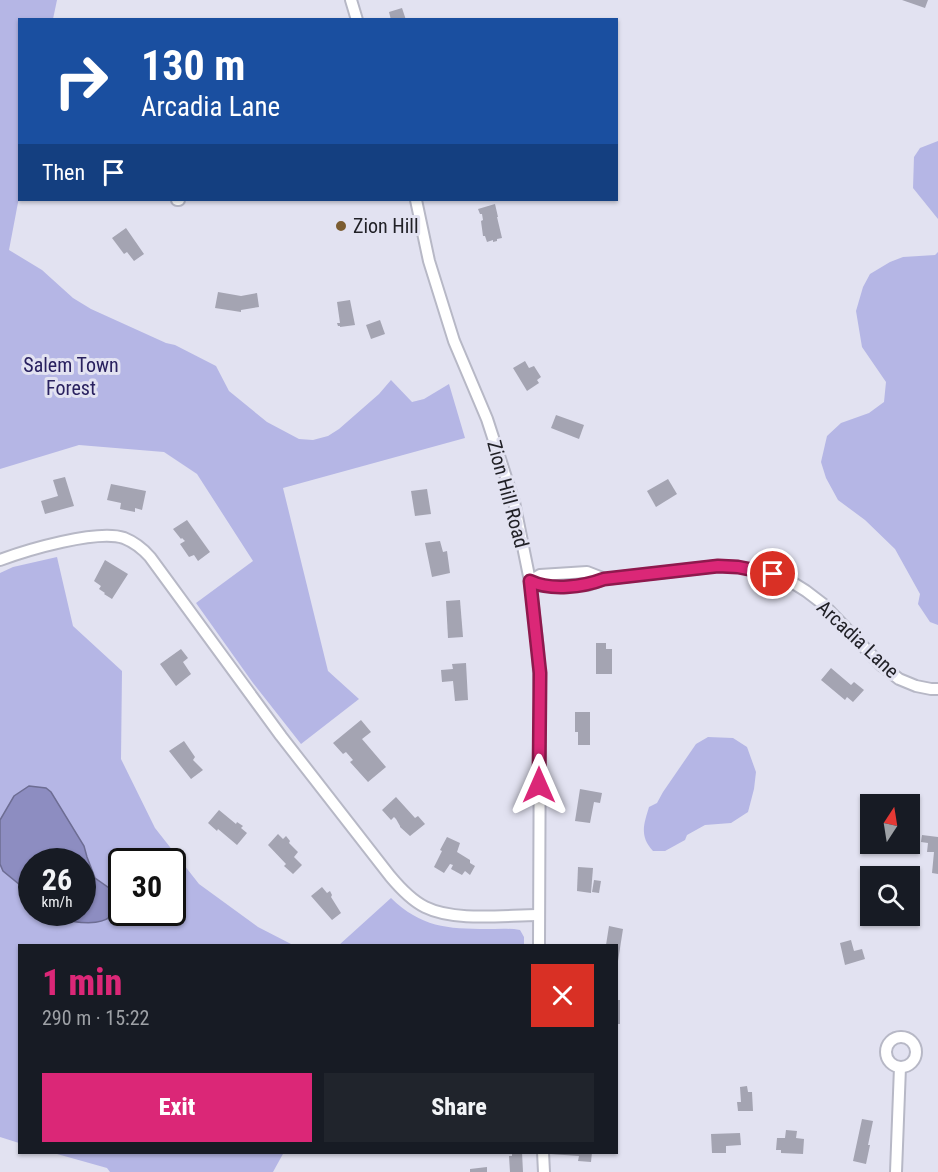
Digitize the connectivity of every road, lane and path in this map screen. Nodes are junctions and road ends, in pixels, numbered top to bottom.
1 (351, 0) edge
2 (356, 18) edge
3 (416, 201) edge
4 (0, 560) edge
5 (530, 581) junction
6 (938, 689) edge
7 (538, 915) junction
8 (539, 944) edge
9 (900, 1067) dead end
10 (543, 1154) edge
11 (544, 1172) edge
12 (896, 1172) edge

1 - 2 street
3 - 5 street, Zion Hill Road
4 - 7 street
5 - 6 street, Arcadia Lane
5 - 7 street, Zion Hill Road
7 - 8 street, Zion Hill Road
9 - 12 street
10 - 11 street

